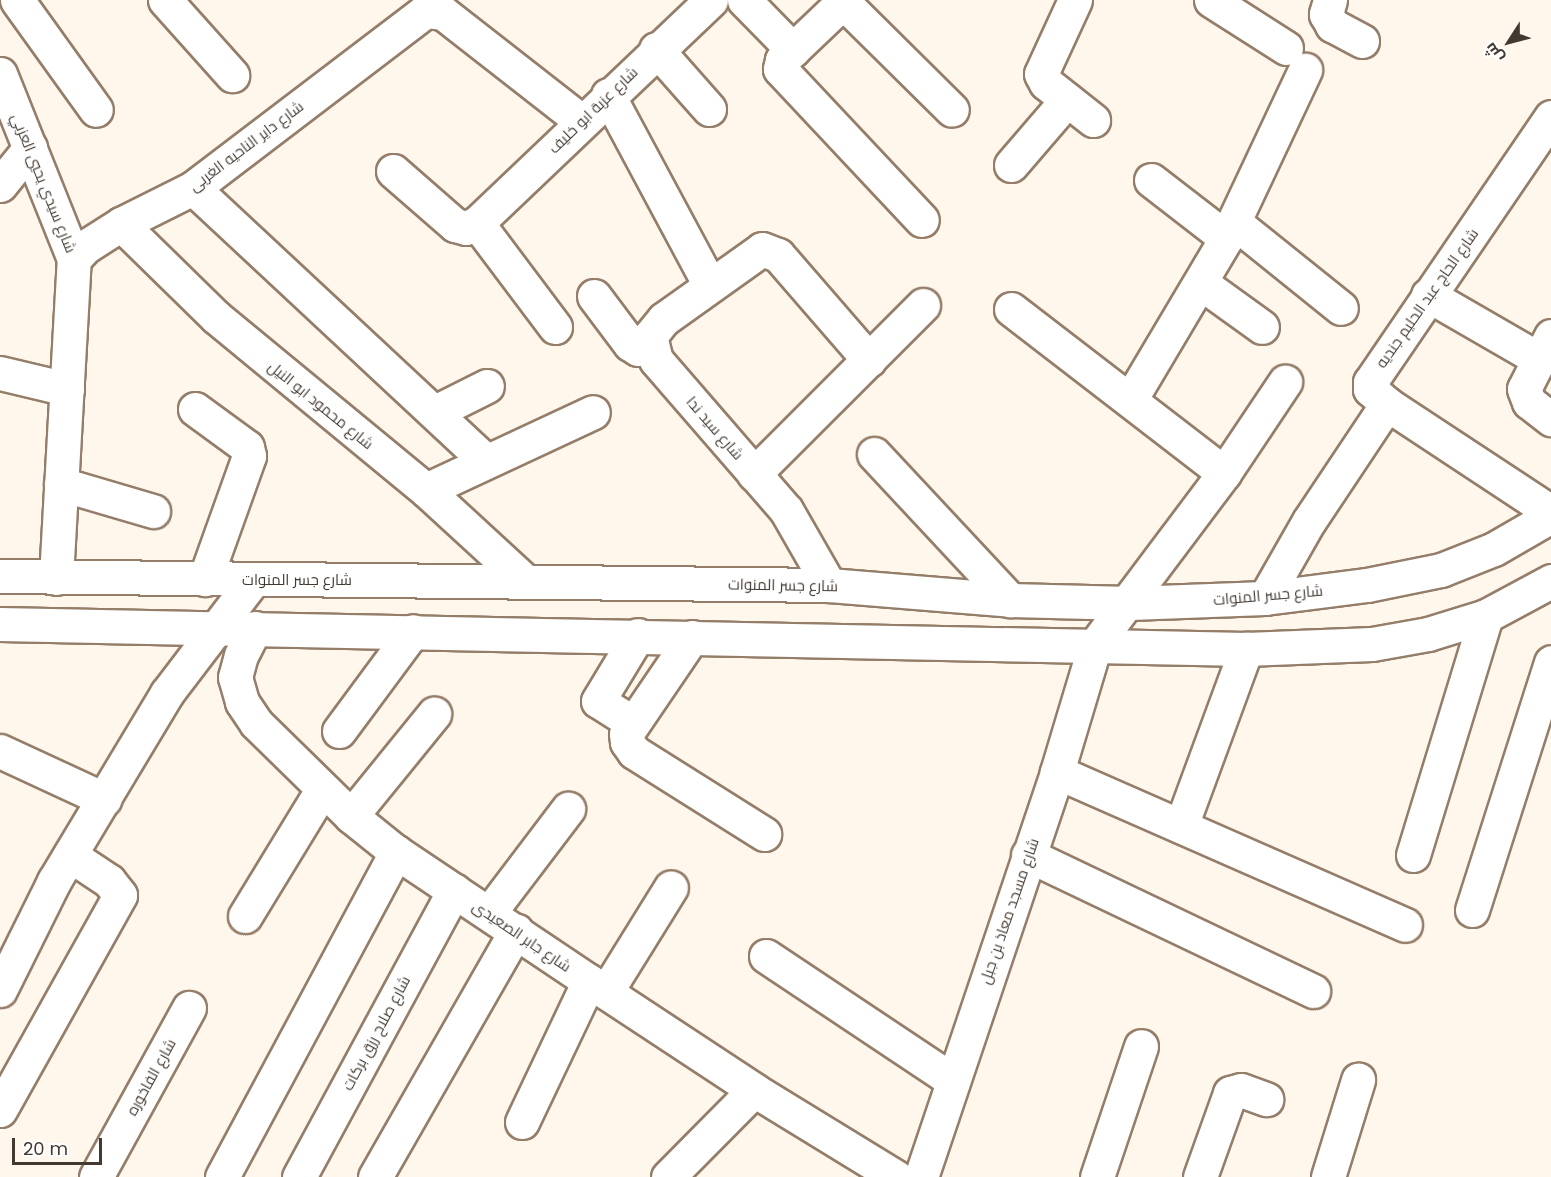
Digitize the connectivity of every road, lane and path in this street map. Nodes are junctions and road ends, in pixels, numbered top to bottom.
1 (16, 0) edge
2 (165, 0) edge
3 (711, 0) edge
4 (744, 0) edge
5 (1075, 0) edge
6 (1211, 0) edge
7 (1330, 0) edge
8 (844, 1) edge
9 (431, 5) edge
10 (1362, 41) dead end
11 (656, 49) junction
12 (793, 50) junction
13 (0, 74) edge
14 (232, 75) dead end
15 (608, 95) junction
16 (1067, 100) junction
17 (708, 109) dead end
18 (96, 110) dead end
19 (952, 110) dead end
20 (1551, 117) edge
21 (1093, 120) dead end
22 (581, 121) junction
23 (30, 148) junction
24 (1011, 165) dead end
25 (393, 171) dead end
26 (1151, 180) dead end
27 (0, 185) edge
28 (193, 188) junction
29 (922, 220) dead end
30 (477, 223) junction
31 (121, 224) junction
32 (1230, 230) junction
33 (75, 259) junction
34 (1201, 283) junction
35 (710, 285) junction
36 (1428, 295) junction
37 (594, 296) dead end
38 (923, 305) dead end
39 (1341, 308) dead end
40 (1011, 309) dead end
41 (555, 327) dead end
42 (1262, 327) dead end
43 (650, 347) junction
44 (1544, 347) edge
45 (869, 360) junction
46 (0, 373) edge
47 (1285, 382) dead end
48 (487, 386) dead end
49 (67, 388) junction
50 (1130, 400) junction
51 (1387, 404) junction
52 (195, 409) dead end
53 (435, 412) junction
54 (593, 412) dead end
55 (1551, 419) edge
56 (874, 454) dead end
57 (486, 461) junction
58 (1224, 473) junction
59 (754, 474) junction
60 (61, 484) junction
61 (426, 490) junction
62 (153, 512) dead end
63 (1551, 514) edge
64 (0, 576) edge
65 (56, 578) junction
66 (205, 579) junction
67 (253, 580) junction
68 (525, 581) junction
69 (1551, 581) edge
70 (829, 585) junction
71 (1265, 598) junction
72 (1010, 600) junction
73 (1130, 603) junction
74 (1486, 616) junction
75 (216, 626) junction
76 (1, 627) edge
77 (255, 628) junction
78 (413, 631) junction
79 (638, 636) junction
80 (692, 637) junction
81 (1095, 645) junction
82 (1246, 649) junction
83 (1551, 662) edge
84 (434, 714) dead end
85 (633, 723) junction
86 (339, 731) dead end
87 (0, 751) edge
88 (1057, 772) junction
89 (322, 790) junction
90 (104, 799) junction
91 (568, 809) dead end
92 (351, 816) junction
93 (1181, 825) junction
94 (764, 834) dead end
95 (396, 852) junction
96 (70, 855) junction
97 (1028, 855) junction
98 (1413, 855) dead end
99 (671, 887) dead end
100 (454, 890) junction
101 (1472, 910) dead end
102 (489, 914) junction
103 (245, 916) dead end
104 (1405, 925) dead end
105 (516, 931) junction
106 (766, 956) dead end
107 (597, 986) junction
108 (0, 990) edge
109 (1313, 991) dead end
110 (189, 1008) dead end
111 (1142, 1046) dead end
112 (952, 1080) junction
113 (1358, 1080) dead end
114 (754, 1090) junction
115 (1266, 1099) dead end
116 (1, 1106) edge
117 (522, 1122) dead end
118 (96, 1177) edge
119 (222, 1177) edge
120 (299, 1177) edge
121 (375, 1177) edge
122 (668, 1177) edge
123 (896, 1177) edge
124 (921, 1177) edge
125 (1097, 1177) edge
126 (1200, 1177) edge
127 (1328, 1177) edge

1 - 18 street
2 - 14 street
3 - 11 street, شارع عزبة ابو خليف
4 - 12 street
5 - 16 street
6 - 32 street
7 - 10 street
8 - 12 street
8 - 19 street
9 - 22 street, شارع داير الناحيه الغربى
9 - 28 street, شارع داير الناحيه الغربى
11 - 15 street, شارع عزبة ابو خليف
11 - 17 street
12 - 29 street
13 - 23 street, شارع سيدي يحيي العزبي
15 - 22 street, شارع عزبة ابو خليف
15 - 35 street
16 - 21 street
16 - 24 street
20 - 36 street, شارع الحاج عبد الحليم جنديه
22 - 30 street, شارع عزبة ابو خليف
23 - 27 street
23 - 33 street, شارع سيدي يحيي العزبي
25 - 30 street
26 - 32 street
28 - 31 street, شارع داير الناحيه الغربى
28 - 53 street
30 - 41 street
31 - 33 street, شارع داير الناحيه الغربى
31 - 61 street, شارع محمود ابو النيل
32 - 34 street
32 - 39 street
33 - 49 street
34 - 42 street
34 - 50 street
35 - 43 street
35 - 45 street
36 - 44 street
36 - 51 street, شارع الحاج عبد الحليم جنديه
37 - 43 street
38 - 45 street
40 - 50 street
43 - 59 street, شارع سيد ندا
44 - 55 street
45 - 59 street
46 - 49 street
47 - 58 street
48 - 53 street
49 - 60 street
50 - 58 street
51 - 63 street, شارع الحاج عبد الحليم جنديه
51 - 71 street
52 - 66 street
53 - 57 street
54 - 57 street
56 - 72 street
57 - 61 street
58 - 73 street
59 - 70 street, شارع سيد ندا
60 - 62 street
60 - 65 street
61 - 68 street, شارع محمود ابو النيل
63 - 71 street, شارع جسر المنوات
64 - 65 street, شارع جسر المنوات
65 - 66 street, شارع جسر المنوات
66 - 67 street, شارع جسر المنوات
67 - 68 street, شارع جسر المنوات
67 - 75 street
68 - 70 street, شارع جسر المنوات
69 - 74 street
70 - 72 street, شارع جسر المنوات
71 - 73 street, شارع جسر المنوات
72 - 73 street, شارع جسر المنوات
73 - 81 street
74 - 82 street
74 - 98 street
75 - 76 street
75 - 77 street
75 - 90 street
77 - 78 street
77 - 89 street, شارع جابر الصعيدى
78 - 79 street
78 - 86 street
79 - 80 street
79 - 85 street
80 - 81 street
80 - 85 street
81 - 82 street
81 - 88 street, شارع مسجد معاذ بن جبل
82 - 93 street
83 - 101 street
84 - 92 street
85 - 94 street
87 - 90 street
88 - 93 street
88 - 97 street, شارع مسجد معاذ بن جبل
89 - 92 street, شارع جابر الصعيدى
89 - 103 street
90 - 96 street
91 - 102 street
92 - 95 street, شارع جابر الصعيدى
93 - 104 street
95 - 100 street, شارع جابر الصعيدى
95 - 119 street
96 - 108 street
96 - 116 street
97 - 109 street
97 - 112 street, شارع مسجد معاذ بن جبل
99 - 107 street
100 - 102 street, شارع جابر الصعيدى
100 - 120 street, شارع صلاح رزق بركات
102 - 105 street, شارع جابر الصعيدى
105 - 107 street, شارع جابر الصعيدى
105 - 121 street
106 - 112 street
107 - 114 street, شارع جابر الصعيدى
107 - 117 street
110 - 118 street, شارع الفاخوره
111 - 125 street
112 - 124 street, شارع مسجد معاذ بن جبل
113 - 127 street
114 - 122 street
114 - 123 street, شارع جابر الصعيدى
115 - 126 street

